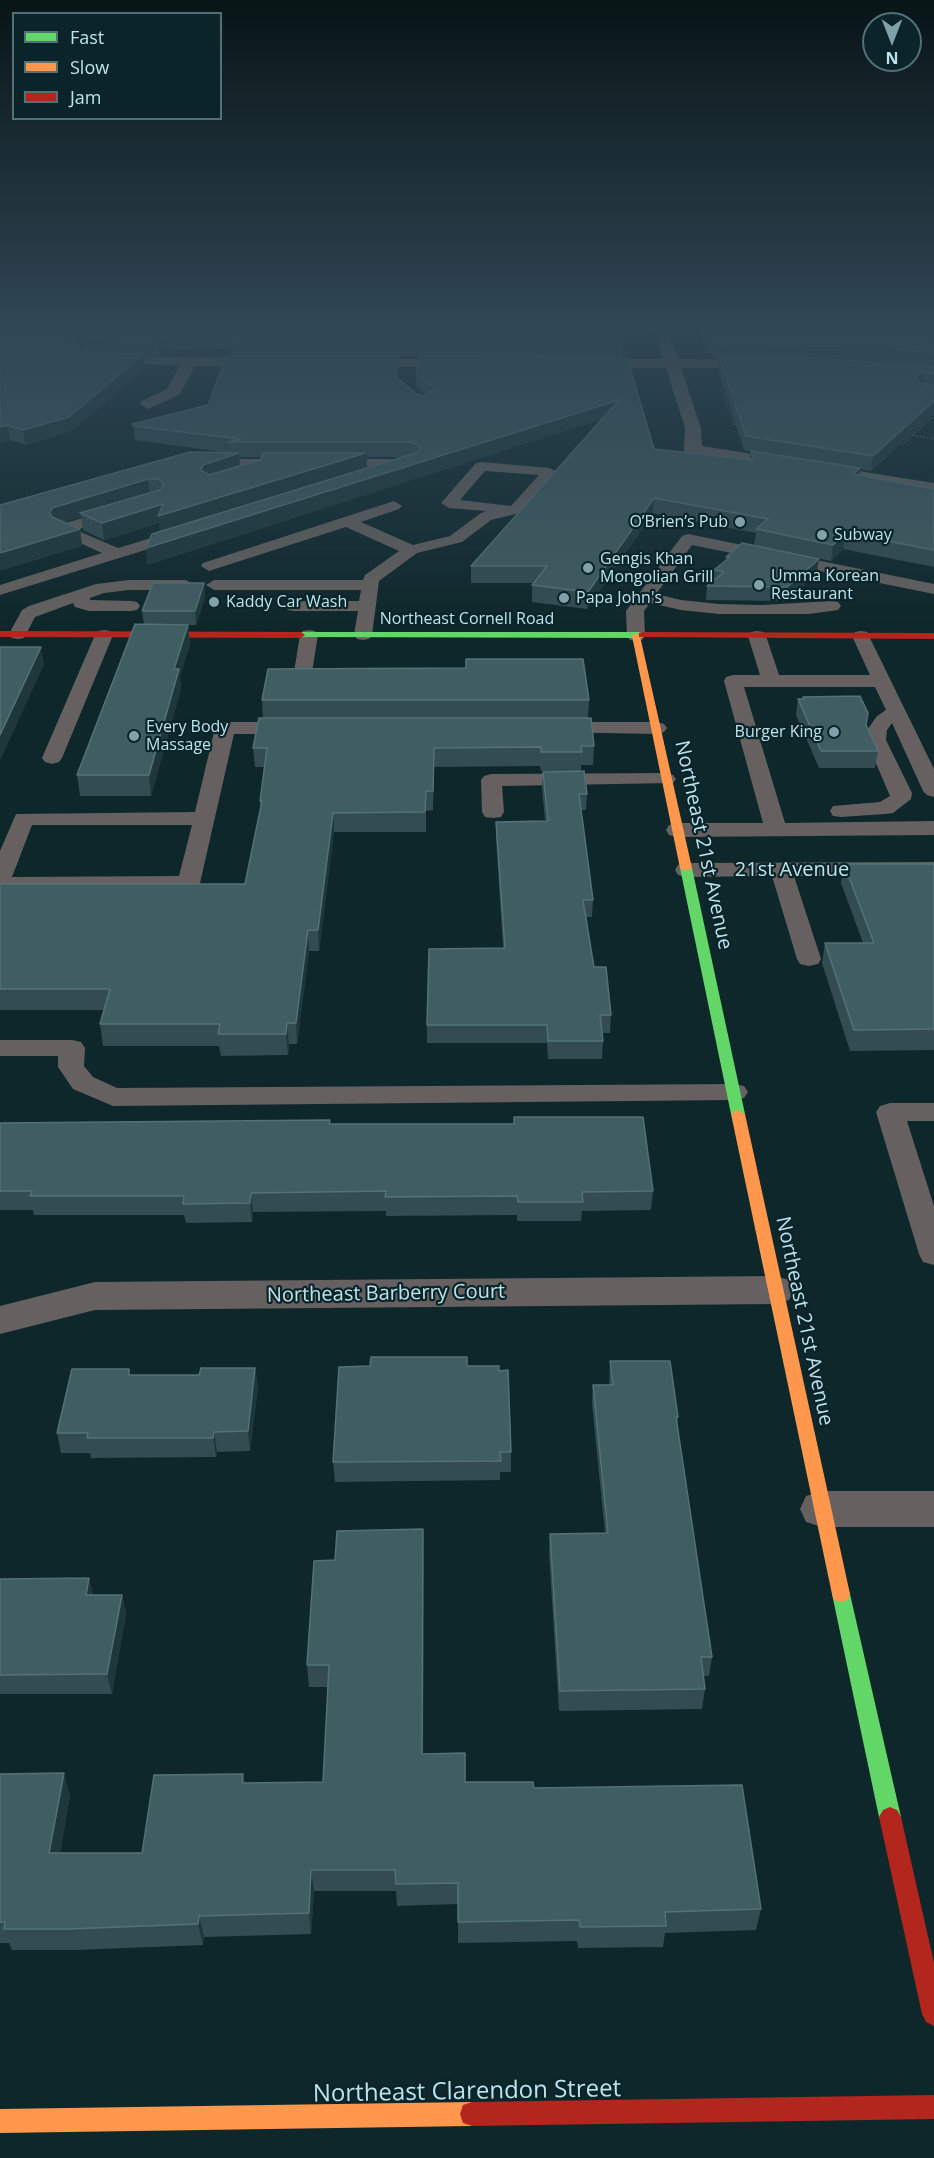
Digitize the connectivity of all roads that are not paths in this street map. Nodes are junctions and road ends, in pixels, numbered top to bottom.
1 (693, 431) edge
2 (198, 463) edge
3 (285, 463) junction
4 (925, 469) dead end
5 (366, 477) edge
6 (232, 478) edge
7 (909, 484) junction
8 (934, 488) edge
9 (394, 506) dead end
10 (135, 508) edge
11 (515, 510) junction
12 (346, 521) junction
13 (196, 529) edge
14 (411, 549) junction
15 (117, 554) junction
16 (209, 566) dead end
17 (186, 585) edge
18 (214, 585) dead end
19 (370, 585) junction
20 (934, 589) edge
21 (0, 590) edge
22 (82, 596) junction
23 (646, 597) junction
24 (131, 606) dead end
25 (294, 606) dead end
26 (367, 606) junction
27 (832, 606) dead end
28 (9, 634) edge
29 (104, 634) junction
30 (309, 635) junction
31 (363, 635) junction
32 (636, 636) junction
33 (757, 636) junction
34 (861, 636) junction
35 (934, 636) edge
36 (303, 672) edge
37 (771, 681) junction
38 (882, 681) junction
39 (897, 712) junction
40 (308, 728) edge
41 (543, 728) edge
42 (657, 728) junction
43 (52, 758) dead end
44 (666, 778) junction
45 (934, 791) edge
46 (494, 812) dead end
47 (204, 818) junction
48 (773, 820) junction
49 (934, 828) edge
50 (677, 830) junction
51 (934, 869) edge
52 (686, 870) junction
53 (781, 870) junction
54 (0, 878) edge
55 (0, 884) edge
56 (809, 959) dead end
57 (0, 1048) edge
58 (734, 1092) junction
59 (934, 1112) edge
60 (934, 1254) edge
61 (776, 1290) junction
62 (0, 1320) edge
63 (822, 1509) junction
64 (934, 1509) edge
65 (934, 2014) edge
66 (934, 2107) edge
67 (0, 2121) edge

1 - 7 street
2 - 3 lane
3 - 5 lane
3 - 6 lane
4 - 7 street
7 - 8 street
9 - 12 lane
10 - 15 lane
11 - 11 lane
11 - 14 lane
12 - 14 lane
12 - 16 lane
13 - 15 lane
14 - 19 lane
15 - 21 lane
17 - 22 lane
18 - 19 lane
19 - 26 lane
20 - 23 lane
22 - 24 lane
22 - 28 lane
23 - 27 lane
23 - 32 lane
25 - 26 lane
26 - 31 lane
28 - 29 main road, Northeast Cornell Road
29 - 30 main road, Northeast Cornell Road
29 - 43 lane
30 - 31 main road, Northeast Cornell Road
30 - 36 lane
31 - 32 main road, Northeast Cornell Road
32 - 33 main road, Northeast Cornell Road
32 - 42 main road, Northeast 21st Avenue
33 - 34 main road, Northeast Cornell Road
33 - 37 lane
34 - 35 main road, Northeast Cornell Road
34 - 38 lane
37 - 38 lane
37 - 48 lane
38 - 39 lane
39 - 45 lane
39 - 48 lane
40 - 47 lane
41 - 42 lane
42 - 44 main road, Northeast 21st Avenue
44 - 46 lane
44 - 50 main road, Northeast 21st Avenue
47 - 54 lane
47 - 55 lane
48 - 49 lane
48 - 50 lane
50 - 52 main road, Northeast 21st Avenue
51 - 53 lane, 21st Avenue
52 - 53 lane, 21st Avenue
52 - 58 main road, Northeast 21st Avenue
53 - 56 lane
57 - 58 lane
58 - 61 main road, Northeast 21st Avenue
59 - 60 lane
61 - 62 street, Northeast Barberry Court
61 - 63 main road, Northeast 21st Avenue
63 - 64 street
63 - 65 main road, Northeast 21st Avenue
66 - 67 main road, Northeast Clarendon Street

